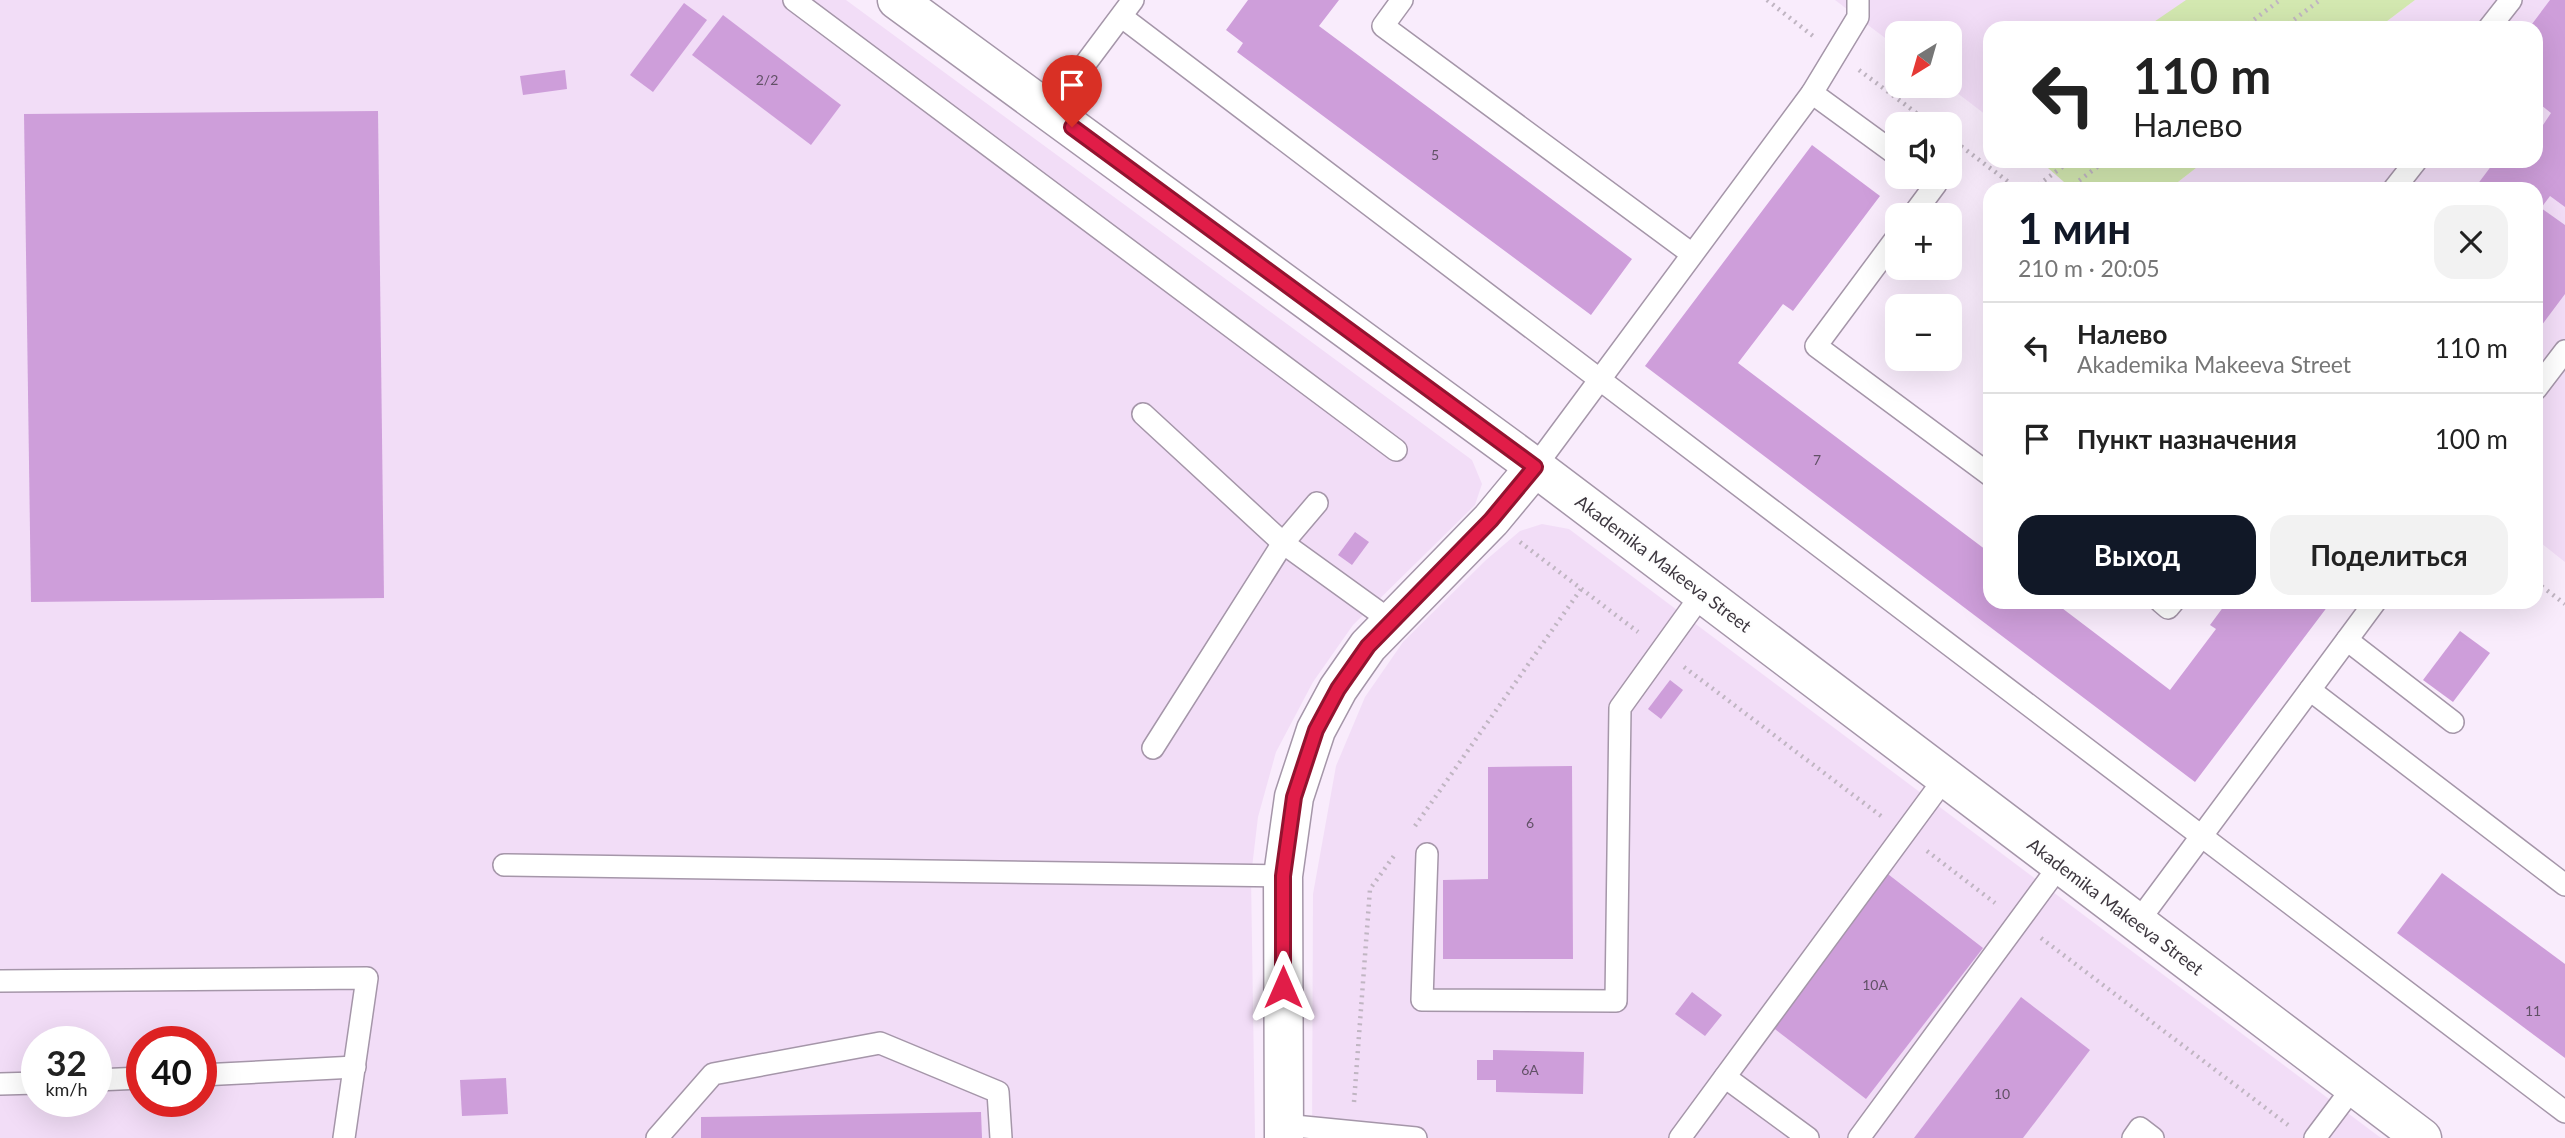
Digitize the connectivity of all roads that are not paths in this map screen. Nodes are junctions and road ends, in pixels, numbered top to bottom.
1 (794, 0) edge
2 (897, 0) edge
3 (1402, 0) edge
4 (1858, 0) edge
5 (2511, 0) edge
6 (1127, 9) edge
7 (2494, 21) edge
8 (1812, 93) junction
9 (1050, 111) junction
10 (1885, 146) edge
11 (2410, 168) edge
12 (2400, 182) edge
13 (1885, 253) edge
14 (1692, 254) junction
15 (2565, 351) edge
16 (2543, 380) edge
17 (1598, 381) junction
18 (1143, 414) dead end
19 (1396, 450) dead end
20 (1535, 467) junction
21 (1983, 470) edge
22 (1317, 503) dead end
23 (1283, 542) junction
24 (1702, 594) junction
25 (2370, 609) edge
26 (1391, 621) junction
27 (2347, 640) junction
28 (2310, 690) junction
29 (2453, 722) dead end
30 (1153, 748) dead end
31 (1945, 778) junction
32 (2201, 836) junction
33 (1427, 854) dead end
34 (504, 864) dead end
35 (2060, 865) junction
36 (1283, 876) junction
37 (2565, 885) edge
38 (2137, 923) junction
39 (0, 981) edge
40 (355, 1068) junction
41 (217, 1074) edge
42 (1725, 1077) junction
43 (21, 1083) edge
44 (0, 1084) edge
45 (2354, 1086) junction
46 (2565, 1112) edge
47 (1284, 1131) edge
48 (344, 1138) edge
49 (657, 1138) edge
50 (1001, 1138) edge
51 (1416, 1138) edge
52 (1680, 1138) edge
53 (1808, 1138) edge
54 (1859, 1138) edge
55 (2133, 1138) edge
56 (2153, 1138) edge
57 (2315, 1138) edge
58 (2422, 1138) edge

1 - 19 lane
2 - 9 street, Akademika Makeeva Street
3 - 14 lane
4 - 8 lane
5 - 7 lane
6 - 9 lane
6 - 17 lane
8 - 10 lane
8 - 14 lane
9 - 20 street, Akademika Makeeva Street
11 - 12 lane
13 - 21 lane
14 - 17 lane
15 - 16 lane
17 - 20 lane
17 - 32 lane
18 - 23 lane
20 - 24 street, Akademika Makeeva Street
20 - 26 street
22 - 23 lane
23 - 26 lane
23 - 30 lane
24 - 31 street, Akademika Makeeva Street
24 - 33 lane
25 - 27 lane
26 - 36 street
27 - 28 lane
27 - 29 lane
28 - 32 lane
28 - 37 lane
31 - 35 street, Akademika Makeeva Street
31 - 42 lane
32 - 38 lane
32 - 46 lane
34 - 36 lane
35 - 38 street, Akademika Makeeva Street
35 - 54 lane
36 - 47 street
38 - 45 street, Akademika Makeeva Street
39 - 40 lane
40 - 41 lane
40 - 48 lane
42 - 52 lane
42 - 53 lane
43 - 44 lane
45 - 57 lane
45 - 58 street, Akademika Makeeva Street
47 - 51 lane
49 - 50 lane
55 - 56 lane

